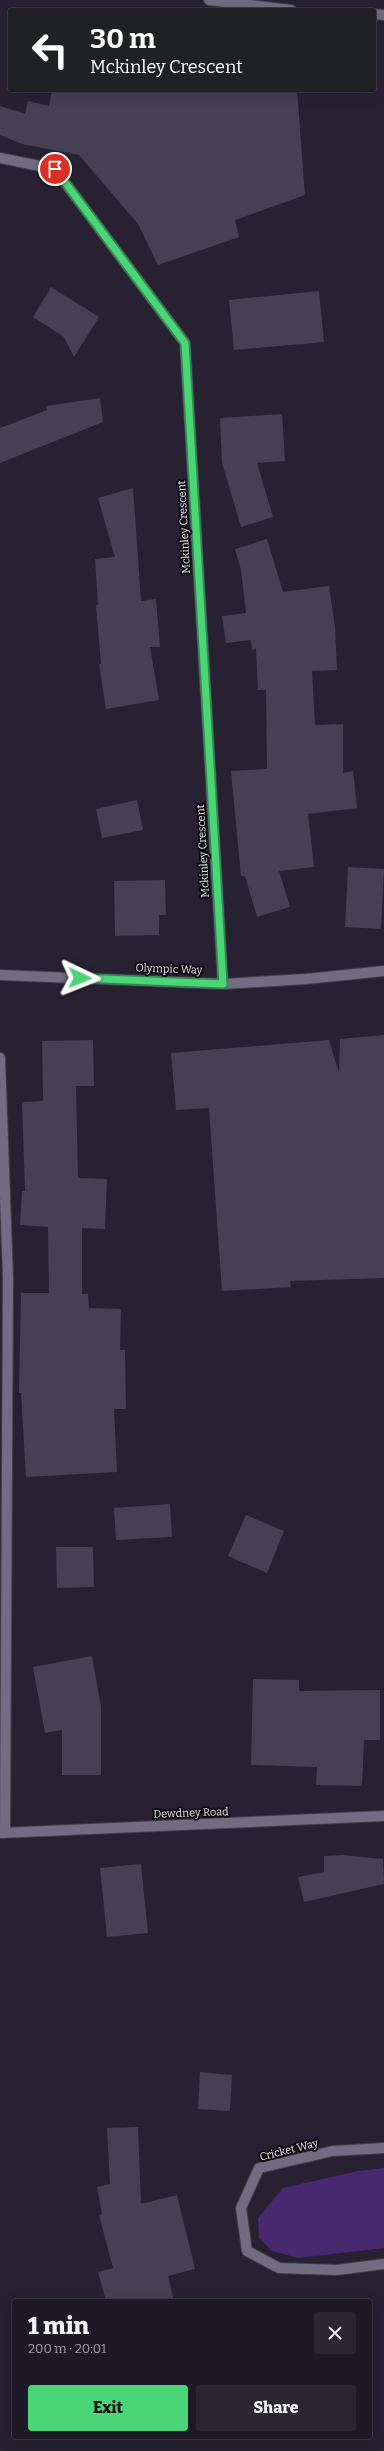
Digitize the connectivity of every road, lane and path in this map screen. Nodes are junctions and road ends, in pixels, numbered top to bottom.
1 (209, 0) edge
2 (275, 8) edge
3 (0, 158) edge
4 (384, 971) edge
5 (0, 974) edge
6 (223, 984) junction
7 (0, 1058) edge
8 (4, 1278) edge
9 (384, 1816) edge
10 (3, 1833) edge
11 (384, 2148) edge
12 (384, 2264) edge

1 - 2 street
3 - 6 street, Mckinley Crescent
4 - 6 street, Olympic Way
5 - 6 street, Olympic Way
7 - 8 street
8 - 10 street
9 - 10 street, Dewdney Road
11 - 12 street, Cricket Way

